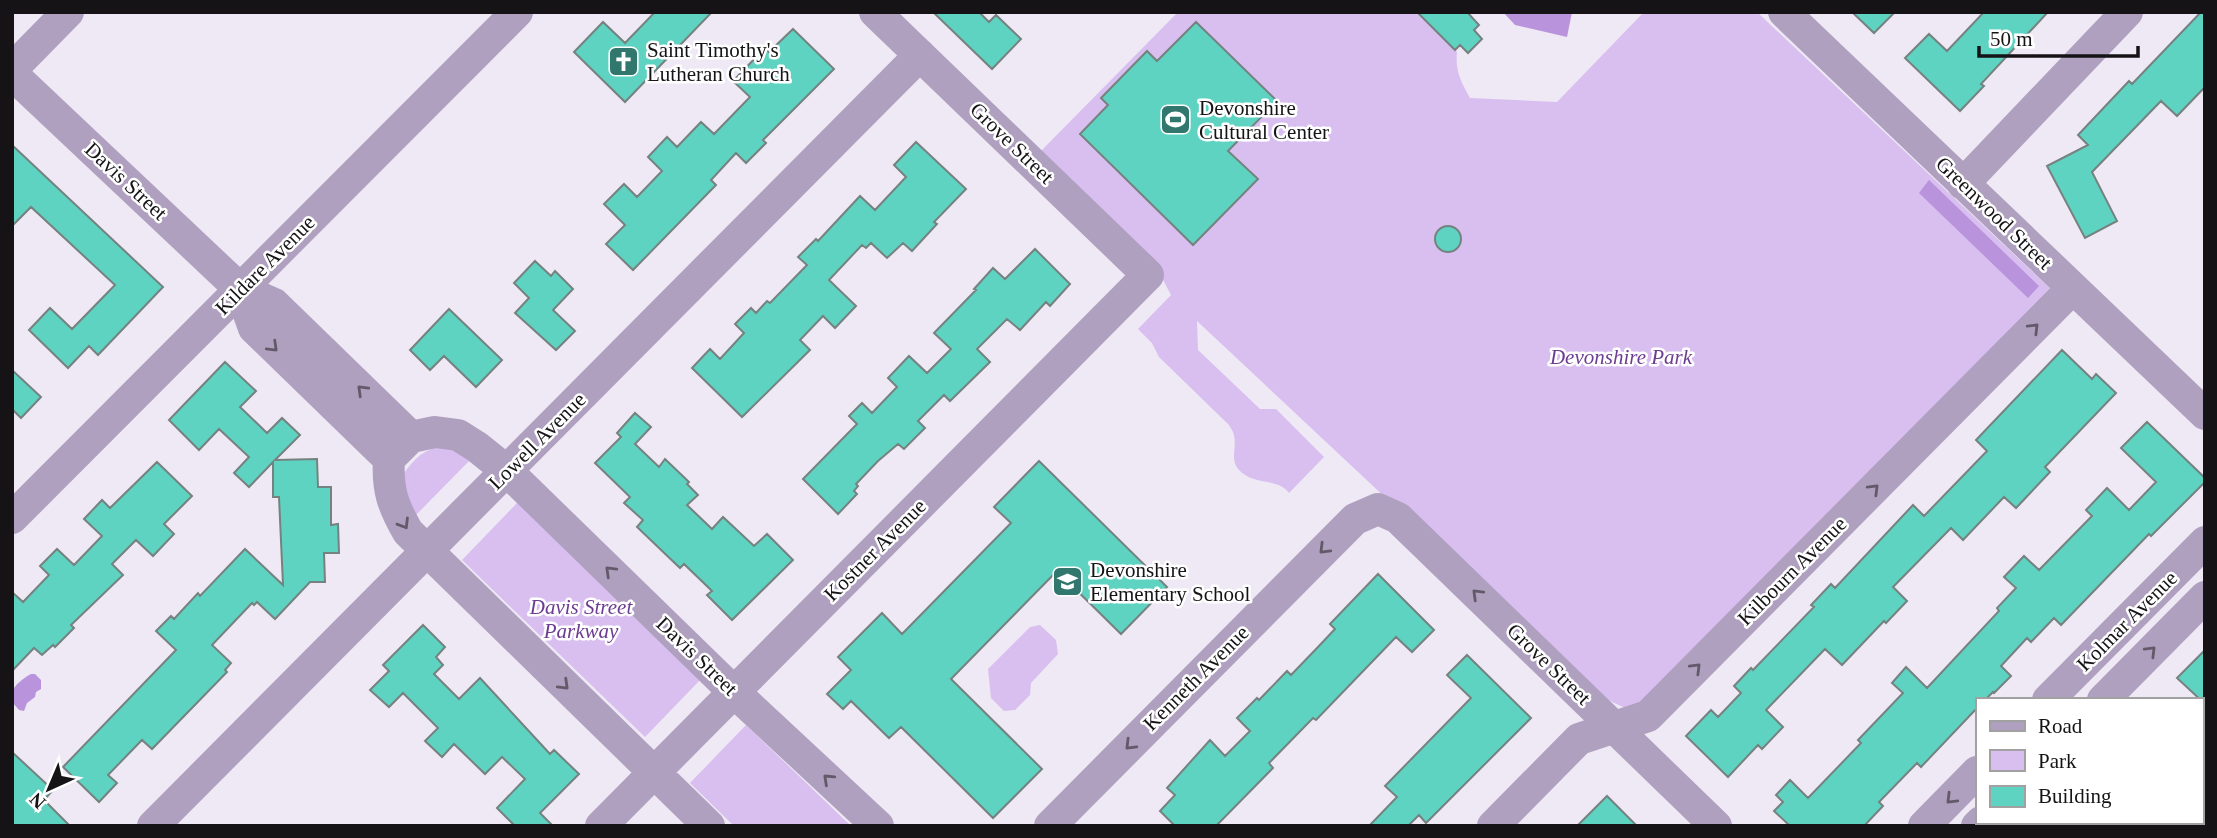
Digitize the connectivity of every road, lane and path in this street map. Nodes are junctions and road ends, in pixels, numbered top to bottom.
1 (68, 12) edge
2 (517, 12) edge
3 (875, 12) edge
4 (1784, 12) edge
5 (2127, 12) edge
6 (920, 55) junction
7 (12, 71) edge
8 (1963, 184) junction
9 (1148, 275) joint
10 (2073, 288) junction
11 (240, 289) junction
12 (2205, 414) edge
13 (411, 438) junction
14 (389, 459) junction
15 (507, 471) junction
16 (1378, 509) joint
17 (12, 518) edge
18 (2205, 542) edge
19 (426, 552) junction
20 (2205, 597) edge
21 (734, 692) junction
22 (2050, 698) edge
23 (2105, 698) edge
24 (1614, 727) junction
25 (654, 772) junction
26 (1976, 773) edge
27 (153, 826) edge
28 (601, 826) edge
29 (709, 826) edge
30 (878, 826) edge
31 (1050, 826) edge
32 (1493, 826) edge
33 (1716, 826) edge
34 (1924, 826) edge

1 - 7 street
2 - 11 street, Kildare Avenue
3 - 6 street, Grove Street
4 - 8 street, Greenwood Street
5 - 8 street
6 - 9 street, Grove Street
6 - 15 street, Lowell Avenue
7 - 11 street, Davis Street
8 - 10 street, Greenwood Street
9 - 21 street, Kostner Avenue
10 - 12 street, Greenwood Street
24 -> 10 street, Kilbourn Avenue
13 -> 11 street, Davis Street
11 -> 14 street, Davis Street
11 - 17 street, Kildare Avenue
13 - 14 street
13 - 15 street, Davis Street
14 -> 19 street
15 - 19 street, Lowell Avenue
21 -> 15 street, Davis Street
24 -> 16 street, Grove Street
16 -> 31 street, Kenneth Avenue
18 - 22 street, Kolmar Avenue
19 -> 25 street
19 - 27 street, Lowell Avenue
23 -> 20 street, Kolmar Avenue
21 - 25 street, Kostner Avenue
30 -> 21 street, Davis Street
24 - 32 street, Kilbourn Avenue
24 - 33 street, Grove Street
25 - 28 street, Kostner Avenue
25 - 29 street
26 -> 34 street

